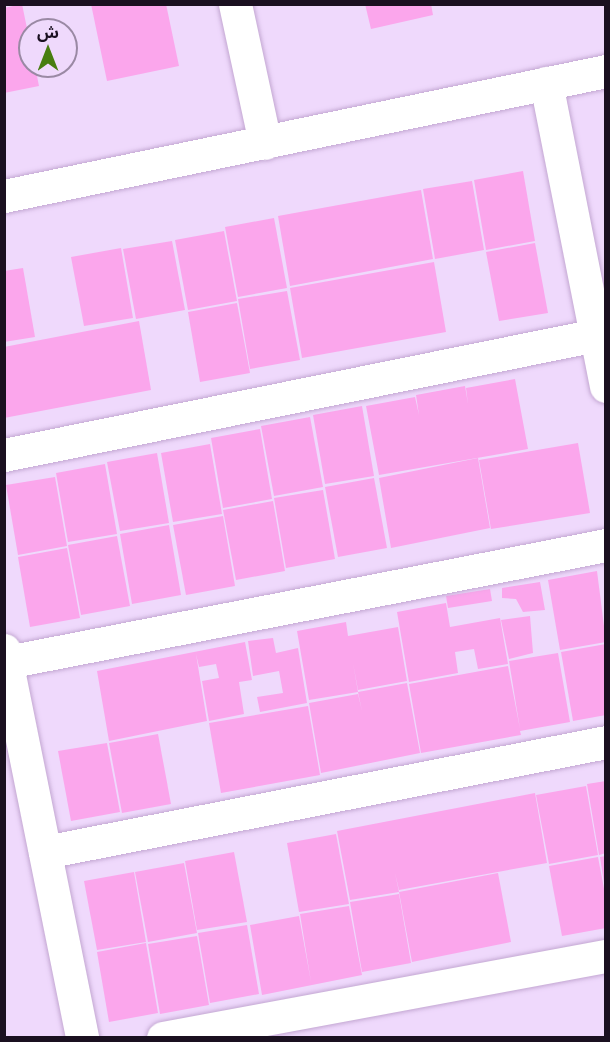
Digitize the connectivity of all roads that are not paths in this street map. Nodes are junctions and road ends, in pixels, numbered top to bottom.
1 (235, 4) edge
2 (606, 70) edge
3 (546, 83) junction
4 (265, 143) junction
5 (4, 196) edge
6 (600, 334) edge
7 (606, 386) edge
8 (4, 455) edge
9 (606, 545) edge
10 (6, 656) edge
11 (606, 742) edge
12 (45, 852) junction
13 (606, 956) edge
14 (82, 1038) edge
15 (163, 1038) edge

1 - 4 street
2 - 3 street
3 - 4 street
3 - 6 street
4 - 5 street
6 - 7 street
6 - 8 street
9 - 10 street
10 - 12 street
11 - 12 street
12 - 14 street
13 - 15 street

